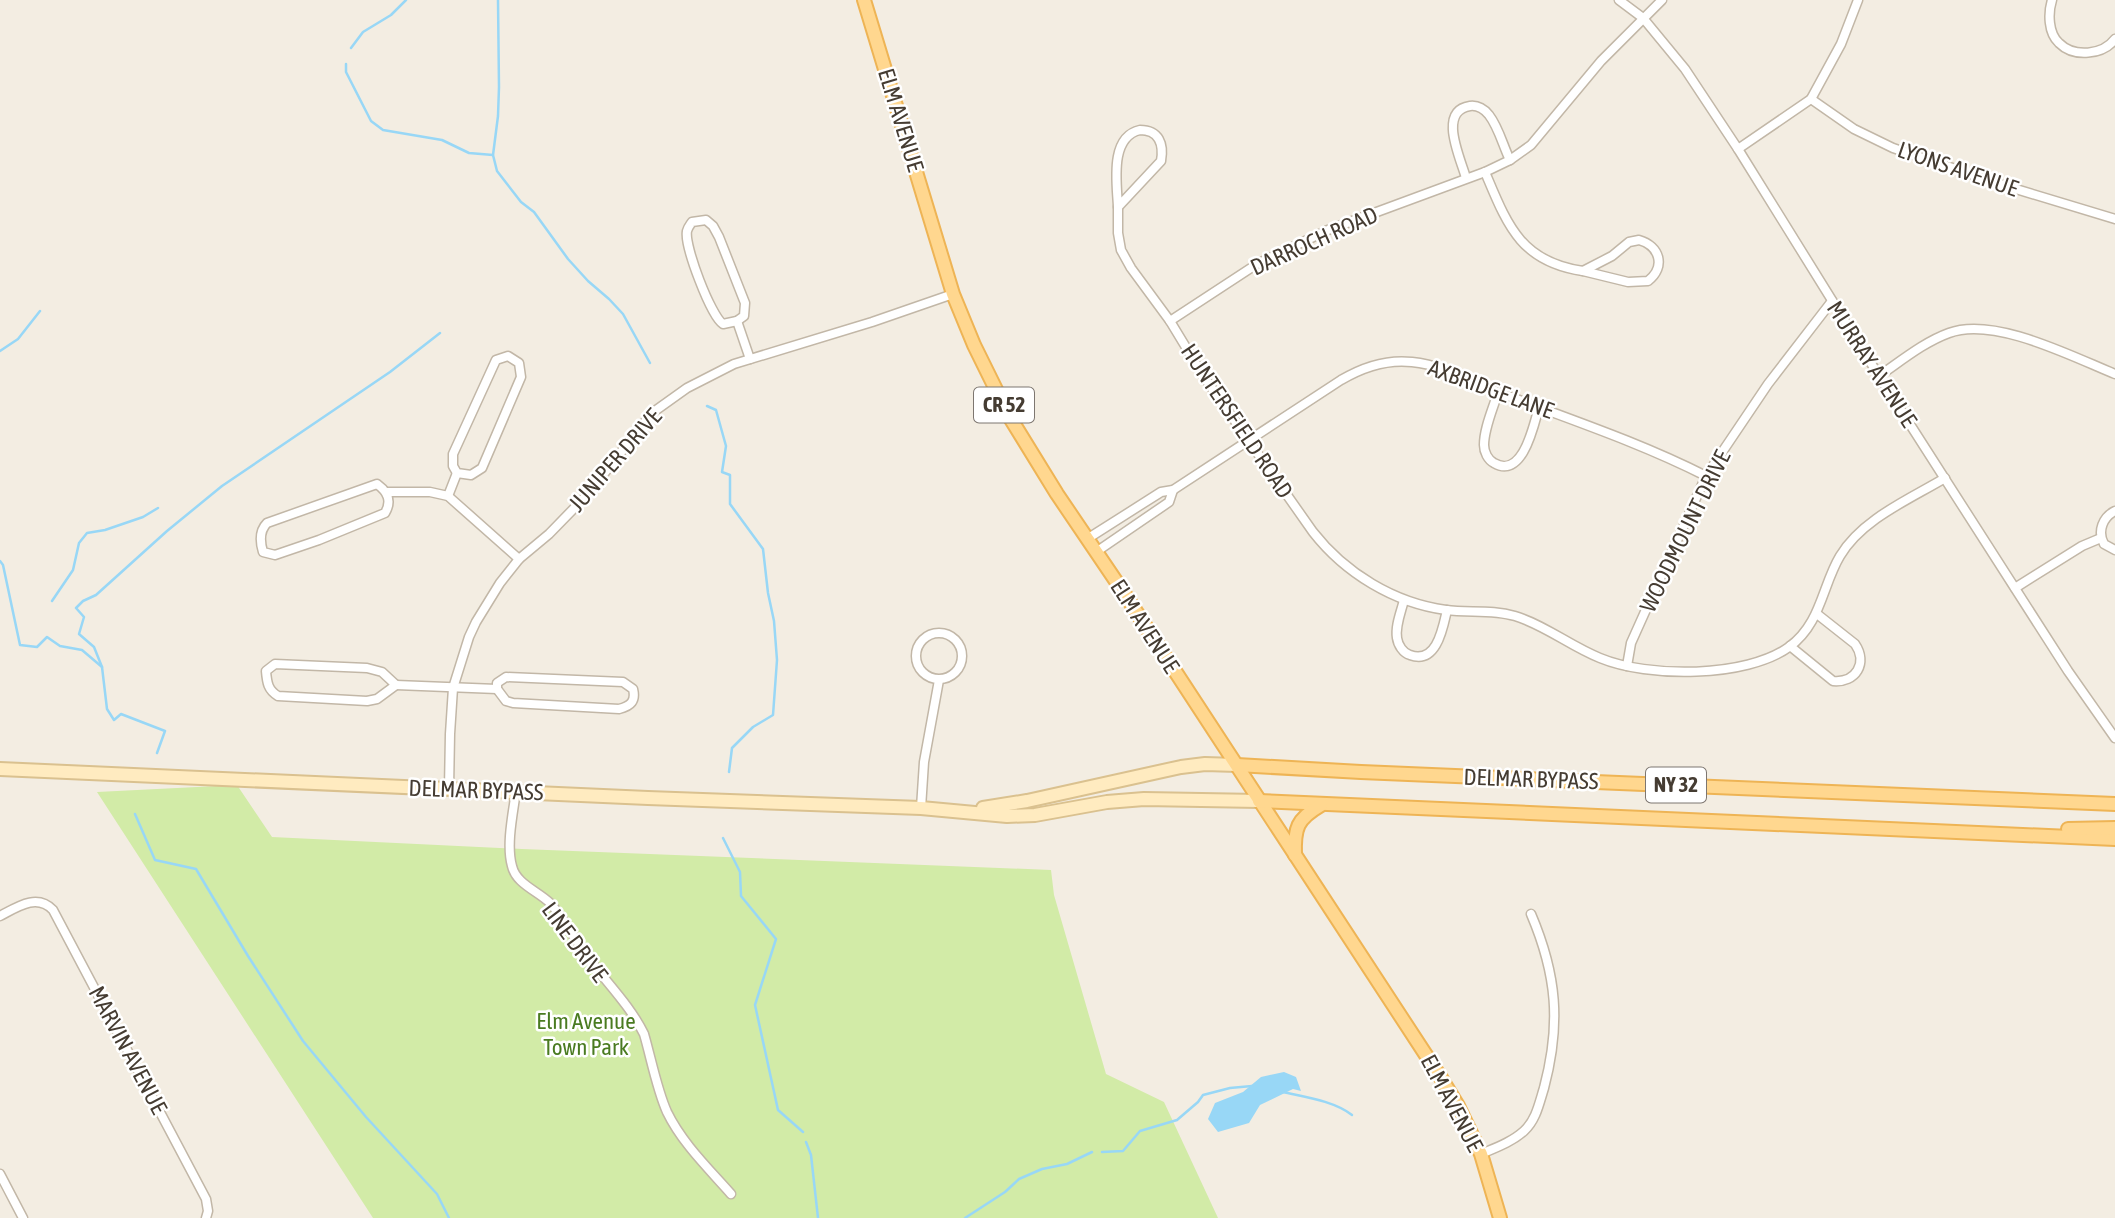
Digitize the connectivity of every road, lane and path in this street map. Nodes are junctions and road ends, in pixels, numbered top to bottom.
1 (864, 0) edge
2 (1619, 0) edge
3 (1662, 0) edge
4 (1858, 0) edge
5 (2052, 0) edge
6 (1643, 18) junction
7 (2115, 39) edge
8 (1811, 99) junction
9 (1738, 149) junction
10 (1510, 160) junction
11 (1485, 172) junction
12 (1466, 178) junction
13 (1118, 208) junction
14 (2115, 219) edge
15 (1583, 271) junction
16 (953, 294) junction
17 (1832, 301) junction
18 (737, 321) junction
19 (1170, 321) junction
20 (750, 359) junction
21 (2115, 374) edge
22 (1880, 376) junction
23 (1499, 392) junction
24 (1539, 407) junction
25 (1250, 440) junction
26 (457, 473) junction
27 (1706, 476) junction
28 (1945, 478) junction
29 (1173, 490) junction
30 (387, 492) junction
31 (448, 496) junction
32 (1131, 511) junction
33 (2115, 511) edge
34 (1138, 523) junction
35 (2101, 538) junction
36 (1087, 539) junction
37 (2115, 550) edge
38 (1096, 552) junction
39 (519, 559) junction
40 (2015, 588) junction
41 (1404, 600) junction
42 (1447, 610) junction
43 (1817, 614) junction
44 (1790, 646) junction
45 (1627, 666) junction
46 (939, 680) junction
47 (396, 685) junction
48 (453, 688) junction
49 (497, 689) junction
50 (2115, 738) edge
51 (1237, 765) junction
52 (0, 769) edge
53 (449, 789) junction
54 (1078, 789) junction
55 (516, 791) junction
56 (2115, 797) edge
57 (1259, 801) junction
58 (2098, 803) junction
59 (1321, 804) junction
60 (2115, 804) edge
61 (1079, 807) junction
62 (920, 808) junction
63 (951, 810) junction
64 (2115, 828) edge
65 (2056, 836) junction
66 (2115, 839) edge
67 (1295, 856) junction
68 (1531, 914) dead end
69 (0, 916) edge
70 (1481, 1154) junction
71 (0, 1174) edge
72 (731, 1194) dead end
73 (207, 1214) edge
74 (23, 1218) edge
75 (1500, 1218) edge

1 - 16 main road, ELM AVENUE / CR 52
2 - 6 street, MURRAY AVENUE
3 - 6 street, DARROCH ROAD
4 - 8 street
5 - 7 street
6 - 9 street, MURRAY AVENUE
6 - 10 street, DARROCH ROAD
8 - 9 street
8 - 14 street, LYONS AVENUE
9 - 17 street, MURRAY AVENUE
10 - 11 street, DARROCH ROAD
10 - 12 street
11 - 12 street, DARROCH ROAD
11 - 15 street
12 - 19 street, DARROCH ROAD
13 - 13 street, HUNTERSFIELD ROAD
13 - 19 street, HUNTERSFIELD ROAD
15 - 15 street
16 - 20 street, JUNIPER DRIVE
16 - 36 main road, ELM AVENUE / CR 52
17 - 22 street, MURRAY AVENUE
17 - 27 street, WOODMOUNT DRIVE
18 - 18 street
18 - 20 street
19 - 25 street, HUNTERSFIELD ROAD
20 - 39 street, JUNIPER DRIVE
21 - 22 street
22 - 28 street, MURRAY AVENUE
23 - 24 street, AXBRIDGE LANE
23 - 24 street
23 - 25 street, AXBRIDGE LANE
24 - 27 street, AXBRIDGE LANE
25 - 29 street, AXBRIDGE LANE
25 - 41 street, HUNTERSFIELD ROAD
26 - 26 street
26 - 31 street
27 - 45 street, WOODMOUNT DRIVE
28 - 40 street, MURRAY AVENUE
28 - 43 street, HUNTERSFIELD ROAD
29 - 32 street, AXBRIDGE LANE
29 - 34 street, AXBRIDGE LANE
30 - 30 street
30 - 31 street
31 - 39 street
32 - 34 street
32 - 36 street, AXBRIDGE LANE
33 - 35 street
34 - 38 street, AXBRIDGE LANE
35 - 37 street
35 - 40 street
36 - 38 main road, ELM AVENUE / CR 52
38 - 51 main road, ELM AVENUE / CR 52
39 - 48 street, JUNIPER DRIVE
40 - 50 street, MURRAY AVENUE
41 - 42 street, HUNTERSFIELD ROAD
41 - 42 street
42 - 45 street, HUNTERSFIELD ROAD
43 - 44 street, HUNTERSFIELD ROAD
43 - 44 street
44 - 45 street, HUNTERSFIELD ROAD
46 - 46 street
46 - 62 street
47 - 47 street
47 - 48 street
48 - 49 street
48 - 53 street, JUNIPER DRIVE
49 - 49 street
51 - 54 street, DELMAR BYPASS
51 - 57 main road, ELM AVENUE
51 - 58 main road, DELMAR BYPASS / NY 32
52 - 53 street, DELMAR BYPASS
53 - 55 street, DELMAR BYPASS
54 - 61 street
54 - 63 street, DELMAR BYPASS
55 - 62 street, DELMAR BYPASS
55 - 72 street, LINE DRIVE
56 - 58 street
57 - 59 main road, DELMAR BYPASS
57 - 61 street, DELMAR BYPASS
57 - 67 main road, ELM AVENUE
58 - 60 main road, DELMAR BYPASS / NY 32
59 - 65 main road, DELMAR BYPASS / NY 32
59 - 67 main road
61 - 63 street, DELMAR BYPASS
62 - 63 street, DELMAR BYPASS
64 - 65 main road
65 - 66 main road, DELMAR BYPASS / NY 32
67 - 70 main road, ELM AVENUE
68 - 70 street
69 - 73 street, MARVIN AVENUE
70 - 75 main road, ELM AVENUE
71 - 74 street

